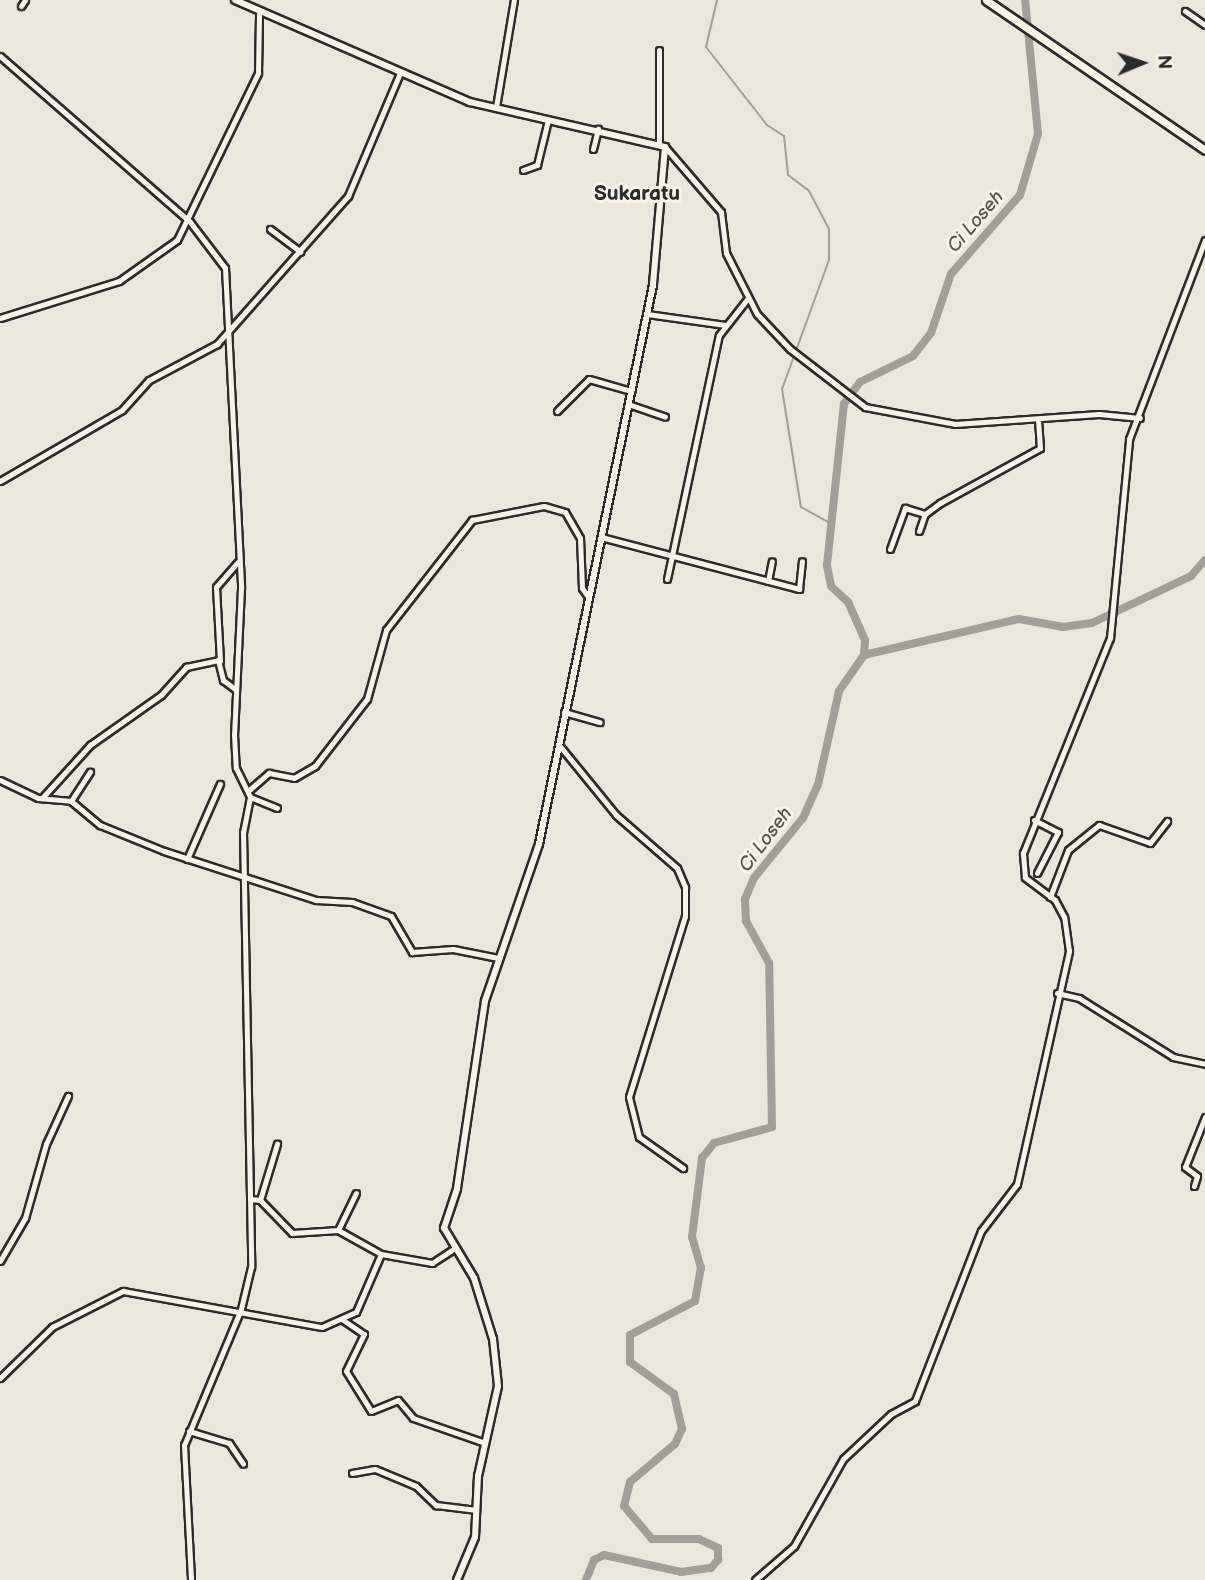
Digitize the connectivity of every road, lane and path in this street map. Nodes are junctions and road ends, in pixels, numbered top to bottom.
1 (235, 0) edge
2 (514, 0) edge
3 (986, 0) edge
4 (1185, 11) dead end
5 (259, 14) junction
6 (1205, 25) edge
7 (659, 50) dead end
8 (0, 57) edge
9 (400, 73) junction
10 (496, 107) junction
11 (548, 120) junction
12 (598, 129) junction
13 (662, 145) junction
14 (593, 149) dead end
15 (1205, 150) edge
16 (523, 170) dead end
17 (190, 222) junction
18 (270, 229) dead end
19 (1205, 240) edge
20 (300, 252) junction
21 (748, 298) junction
22 (647, 314) junction
23 (0, 317) edge
24 (725, 325) junction
25 (228, 331) junction
26 (631, 391) junction
27 (628, 404) junction
28 (557, 411) dead end
29 (664, 417) dead end
30 (1140, 418) junction
31 (1038, 419) junction
32 (0, 481) edge
33 (925, 514) junction
34 (919, 531) dead end
35 (601, 537) junction
36 (890, 549) dead end
37 (673, 556) junction
38 (239, 561) junction
39 (772, 561) dead end
40 (802, 561) dead end
41 (667, 579) dead end
42 (768, 581) junction
43 (589, 598) junction
44 (220, 661) junction
45 (235, 689) junction
46 (564, 712) junction
47 (600, 722) dead end
48 (557, 743) junction
49 (90, 772) dead end
50 (0, 781) edge
51 (220, 784) dead end
52 (249, 794) junction
53 (42, 798) junction
54 (71, 801) junction
55 (277, 808) dead end
56 (1034, 820) junction
57 (1167, 821) dead end
58 (187, 859) junction
59 (1037, 873) dead end
60 (244, 878) junction
61 (1050, 897) junction
62 (498, 958) junction
63 (1057, 993) junction
64 (1205, 1064) edge
65 (68, 1096) dead end
66 (1205, 1117) edge
67 (277, 1144) dead end
68 (683, 1168) dead end
69 (1194, 1186) dead end
70 (356, 1193) dead end
71 (250, 1199) junction
72 (260, 1200) junction
73 (338, 1230) junction
74 (452, 1250) junction
75 (381, 1254) junction
76 (0, 1261) edge
77 (241, 1309) junction
78 (343, 1320) junction
79 (0, 1378) edge
80 (190, 1431) junction
81 (485, 1443) junction
82 (243, 1464) dead end
83 (352, 1473) dead end
84 (475, 1510) junction
85 (191, 1580) edge
86 (457, 1580) edge
87 (755, 1580) edge

1 - 5 street
2 - 10 street
3 - 15 main road
4 - 6 street
5 - 9 street
5 - 17 street
7 - 13 street
8 - 17 street
9 - 10 street
9 - 20 street
10 - 11 street
11 - 12 street
11 - 16 street
12 - 13 street
12 - 14 street
13 - 21 street
13 - 22 street
17 - 23 street
17 - 25 street
18 - 20 street
19 - 30 street
20 - 25 street
21 - 24 street
21 - 31 street
22 - 24 street
22 - 26 street
24 - 37 street
25 - 32 street
25 - 38 street
26 - 27 street
26 - 28 street
27 - 29 street
27 - 35 street
30 - 31 street
30 - 56 street
31 - 33 street
33 - 34 street
33 - 36 street
35 - 37 street
35 - 43 street
37 - 41 street
37 - 42 street
38 - 44 street
38 - 45 street
39 - 42 street
40 - 42 street
43 - 46 street
43 - 52 street
44 - 45 street
44 - 53 street
45 - 52 street
46 - 47 street
46 - 48 street
48 - 62 street
48 - 68 street
49 - 54 street
50 - 53 street
51 - 58 street
52 - 55 street
52 - 60 street
53 - 54 street
54 - 58 street
56 - 59 street
56 - 61 street
57 - 61 street
58 - 60 street
60 - 62 street
60 - 71 street
61 - 63 street
62 - 74 street
63 - 64 street
63 - 87 street
65 - 76 street
66 - 69 street
67 - 72 street
70 - 73 street
71 - 72 street
71 - 77 street
72 - 73 street
73 - 75 street
74 - 75 street
74 - 81 street
75 - 78 street
77 - 78 street
77 - 79 street
77 - 80 street
78 - 81 street
80 - 82 street
80 - 85 street
81 - 84 street
83 - 84 street
84 - 86 street

